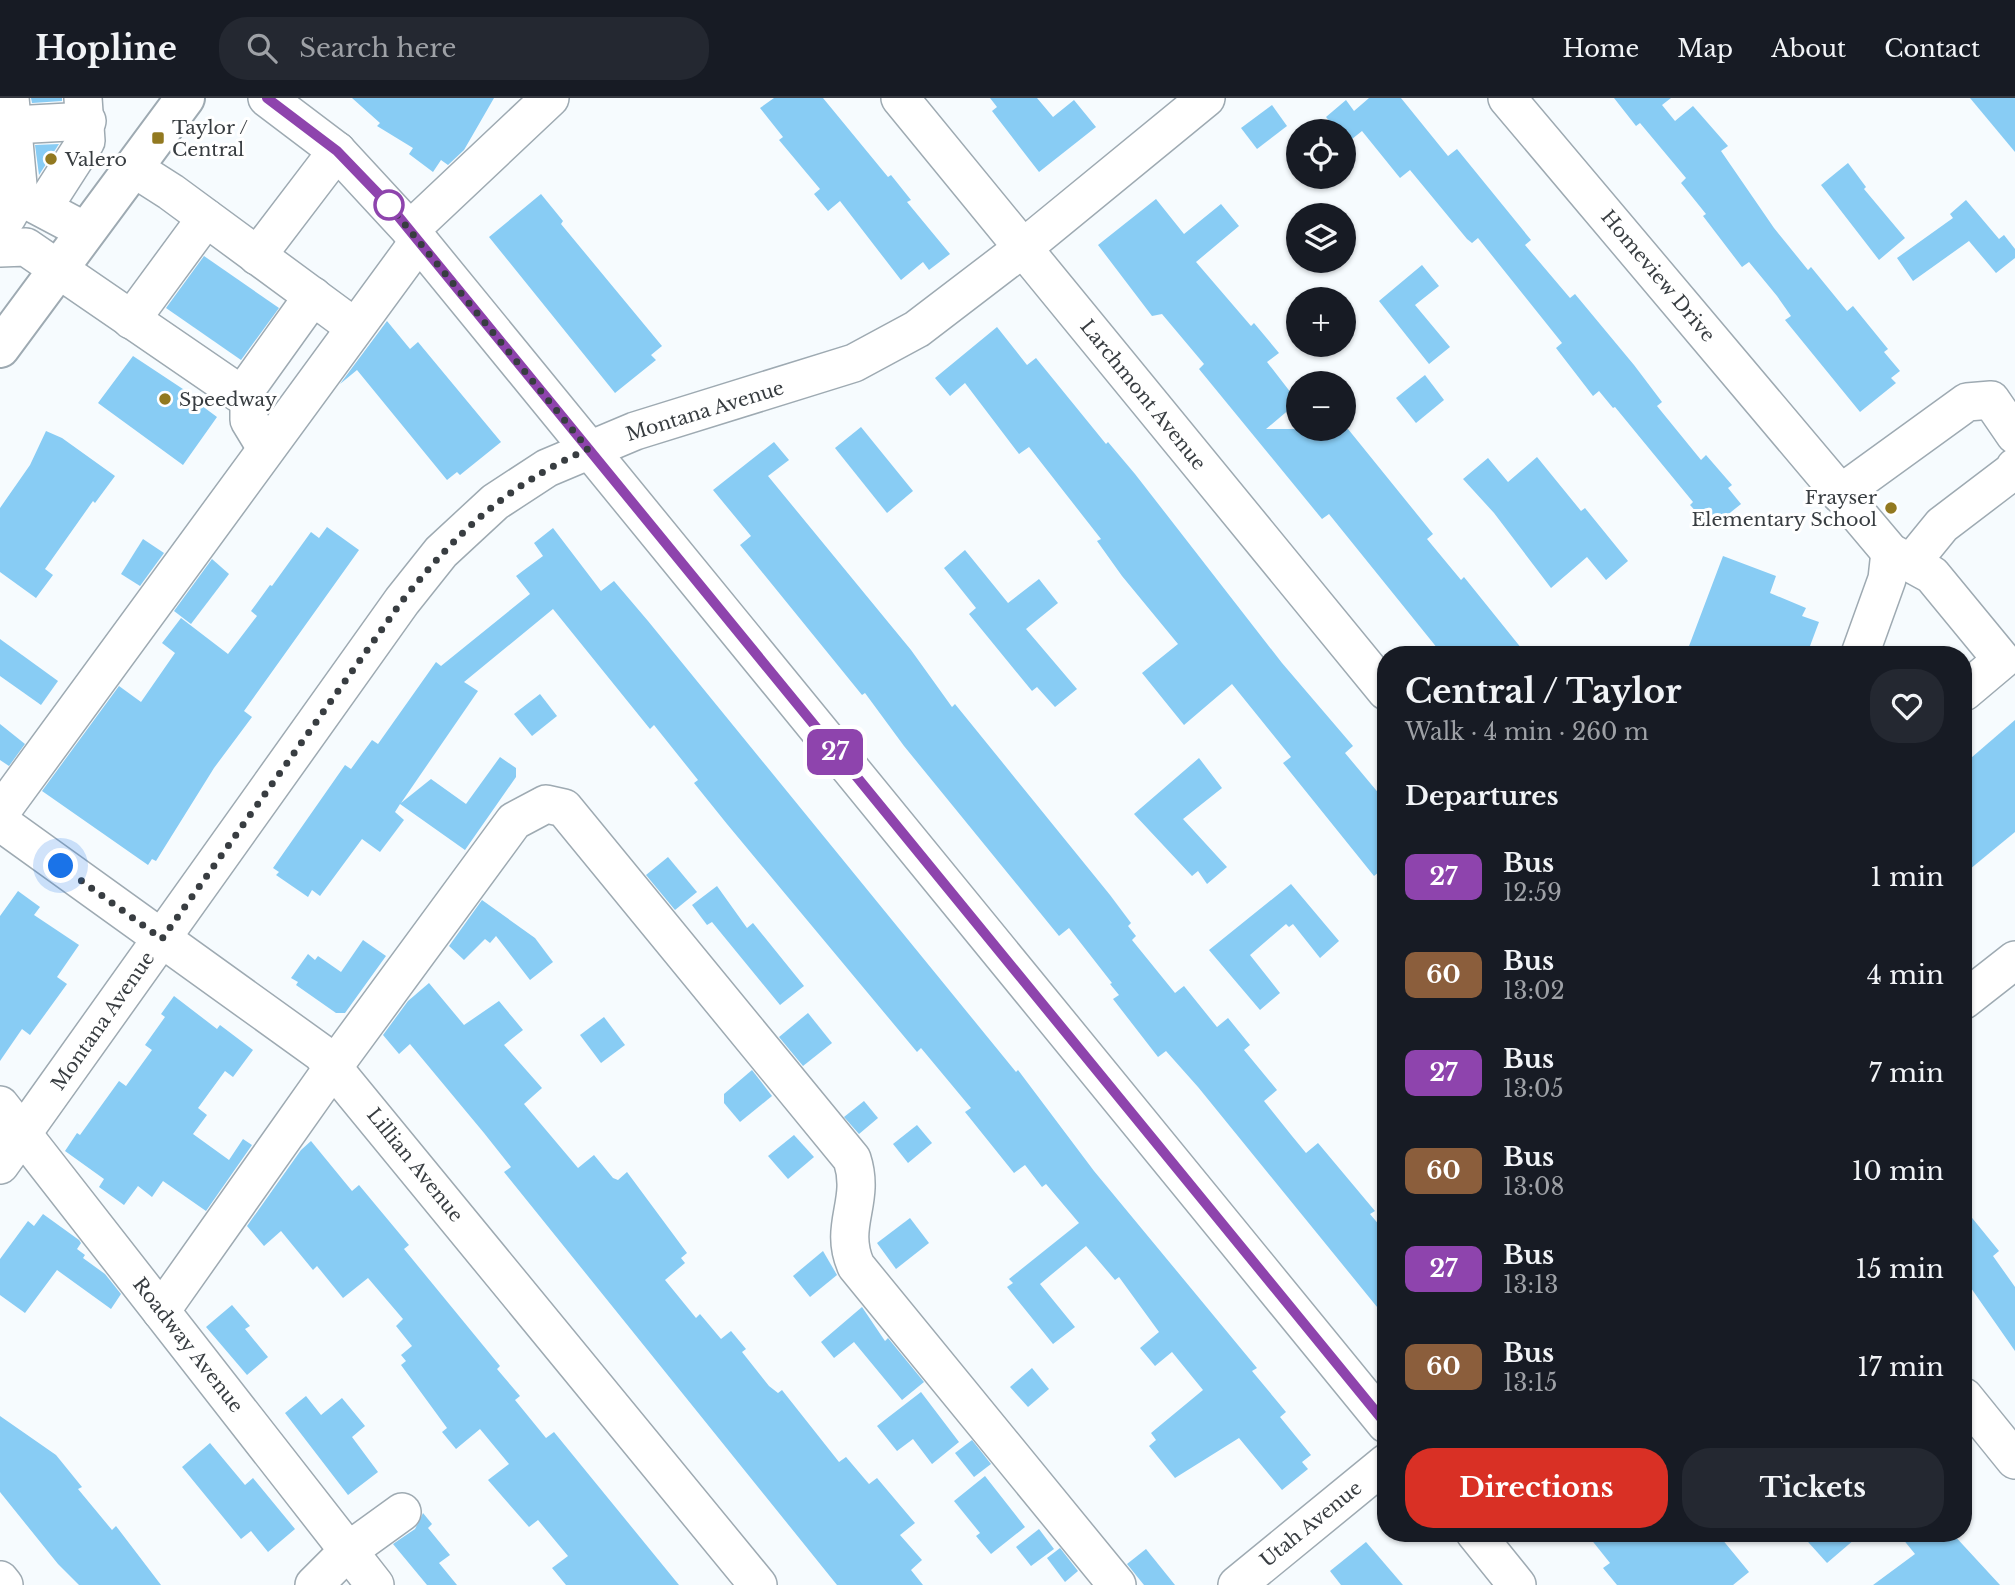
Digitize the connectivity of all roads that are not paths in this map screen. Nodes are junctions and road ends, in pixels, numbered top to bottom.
1 (186, 98) edge
2 (267, 98) edge
3 (550, 98) edge
4 (900, 98) edge
5 (1206, 98) edge
6 (1507, 98) edge
7 (12, 112) edge
8 (84, 125) edge
9 (337, 151) junction
10 (130, 176) junction
11 (20, 208) edge
12 (206, 218) junction
13 (85, 231) junction
14 (414, 235) junction
15 (0, 248) edge
16 (1023, 248) junction
17 (257, 256) junction
18 (56, 269) junction
19 (313, 296) junction
20 (131, 320) junction
21 (353, 326) junction
22 (0, 348) edge
23 (242, 395) junction
24 (2015, 435) edge
25 (267, 448) junction
26 (588, 449) junction
27 (2015, 467) edge
28 (1840, 494) junction
29 (1900, 558) junction
30 (1863, 646) edge
31 (1377, 680) edge
32 (1972, 685) edge
33 (0, 813) edge
34 (0, 822) edge
35 (162, 939) junction
36 (2015, 960) edge
37 (1972, 994) edge
38 (334, 1066) junction
39 (0, 1105) edge
40 (23, 1134) junction
41 (0, 1165) edge
42 (161, 1311) junction
43 (1972, 1407) edge
44 (1377, 1413) edge
45 (2015, 1460) edge
46 (1377, 1470) edge
47 (402, 1512) dead end
48 (1482, 1542) edge
49 (348, 1551) junction
50 (0, 1580) edge
51 (4, 1585) edge
52 (314, 1585) edge
53 (375, 1585) edge
54 (758, 1585) edge
55 (1117, 1585) edge
56 (1237, 1585) edge
57 (1517, 1585) edge

1 - 10 main road
2 - 9 street
3 - 14 street
4 - 16 street, Larchmont Avenue
5 - 16 street, Montana Avenue
6 - 28 street, Homeview Drive
7 - 8 street
7 - 11 street
8 - 10 street
8 - 11 street
9 - 14 street
9 - 17 street
10 - 12 street
10 - 13 main road
11 - 13 street
12 - 17 street
12 - 20 street
13 - 18 main road
14 - 21 street
14 - 26 street
15 - 18 street
16 - 26 street, Montana Avenue
16 - 31 street, Larchmont Avenue
17 - 19 street
18 - 20 street
18 - 22 main road
19 - 21 street
19 - 23 street
20 - 23 street
21 - 25 street
23 - 25 street
24 - 28 street
25 - 33 street
26 - 35 street, Montana Avenue
26 - 44 street
27 - 29 street
28 - 29 street, Homeview Drive
29 - 30 street
29 - 32 street, Homeview Drive
34 - 35 street, Lillian Avenue
35 - 38 street, Lillian Avenue
35 - 40 street, Montana Avenue
36 - 37 street
38 - 42 street
38 - 54 street, Lillian Avenue
38 - 55 street
39 - 40 street, Roadway Avenue
40 - 41 street, Montana Avenue
40 - 42 street, Roadway Avenue
42 - 49 street, Roadway Avenue
43 - 45 street
46 - 56 street, Utah Avenue
47 - 49 street
48 - 57 street
49 - 52 street
49 - 53 street, Roadway Avenue
50 - 51 street

